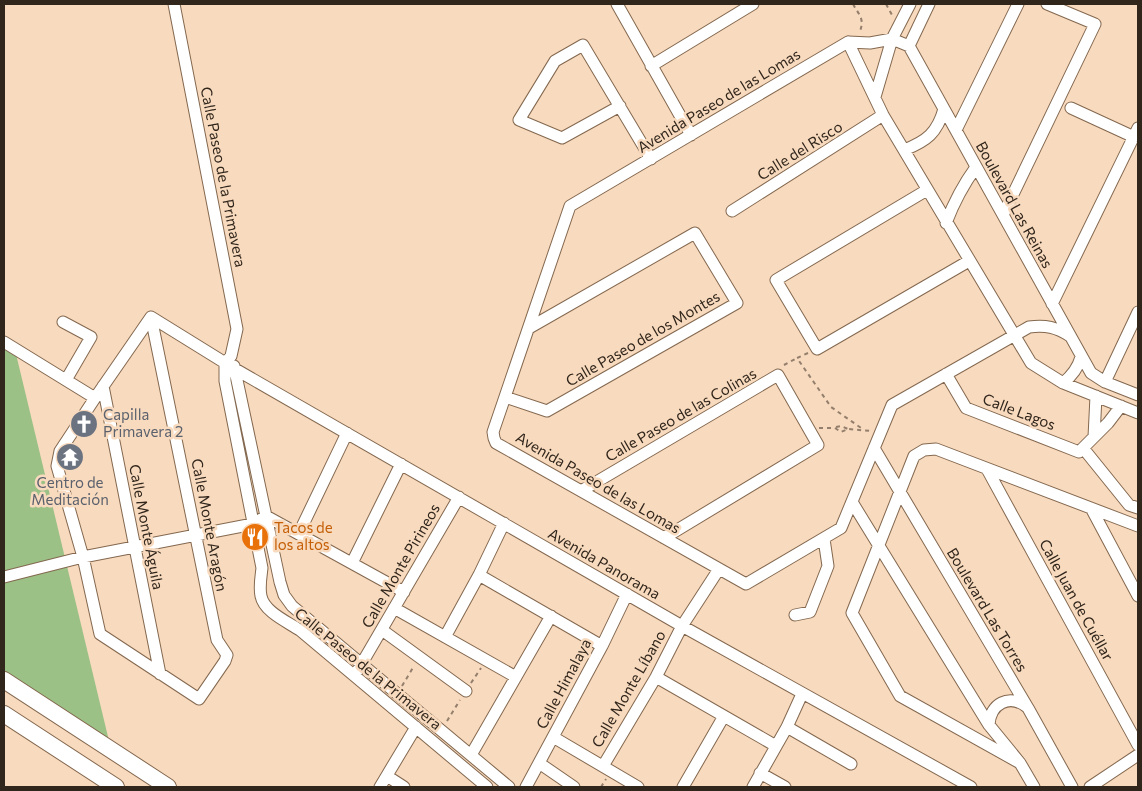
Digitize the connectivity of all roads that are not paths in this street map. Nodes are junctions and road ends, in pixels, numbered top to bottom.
1 (174, 4) edge
2 (616, 4) edge
3 (753, 4) edge
4 (910, 4) edge
5 (929, 4) edge
6 (1018, 4) edge
7 (1047, 4) edge
8 (892, 39) junction
9 (848, 42) junction
10 (909, 46) junction
11 (651, 66) junction
12 (874, 97) junction
13 (620, 106) junction
14 (1071, 108) dead end
15 (944, 109) junction
16 (884, 115) junction
17 (956, 130) junction
18 (1136, 133) edge
19 (691, 134) junction
20 (904, 150) junction
21 (651, 159) junction
22 (976, 167) junction
23 (926, 190) junction
24 (732, 211) dead end
25 (1003, 215) junction
26 (946, 223) junction
27 (970, 262) junction
28 (1052, 304) junction
29 (1138, 312) edge
30 (152, 317) junction
31 (63, 322) dead end
32 (529, 328) junction
33 (1014, 335) junction
34 (1070, 336) junction
35 (4, 342) edge
36 (1082, 357) junction
37 (228, 360) junction
38 (235, 369) junction
39 (946, 374) junction
40 (66, 380) junction
41 (1105, 382) junction
42 (1063, 383) junction
43 (103, 386) junction
44 (1138, 395) edge
45 (1096, 396) junction
46 (505, 397) junction
47 (95, 398) junction
48 (1121, 406) junction
49 (1138, 413) edge
50 (348, 433) junction
51 (1094, 438) junction
52 (874, 448) junction
53 (1083, 448) junction
54 (401, 464) junction
55 (987, 469) junction
56 (581, 491) junction
57 (900, 492) junction
58 (459, 497) junction
59 (852, 502) junction
60 (1091, 508) junction
61 (1138, 508) edge
62 (266, 516) junction
63 (504, 523) junction
64 (253, 524) junction
65 (1138, 526) edge
66 (299, 533) junction
67 (196, 535) junction
68 (664, 538) junction
69 (824, 539) junction
70 (135, 546) junction
71 (879, 546) junction
72 (83, 557) junction
73 (352, 563) junction
74 (719, 569) junction
75 (479, 576) junction
76 (4, 577) edge
77 (280, 582) junction
78 (261, 588) junction
79 (404, 592) junction
80 (627, 594) junction
81 (1138, 596) edge
82 (292, 606) junction
83 (394, 608) junction
84 (276, 614) junction
85 (795, 615) dead end
86 (551, 616) junction
87 (682, 626) junction
88 (382, 630) junction
89 (445, 637) junction
90 (602, 646) junction
91 (362, 664) junction
92 (160, 674) junction
93 (355, 676) junction
94 (516, 677) junction
95 (656, 677) junction
96 (4, 680) edge
97 (466, 691) dead end
98 (802, 694) junction
99 (1028, 708) junction
100 (4, 714) edge
101 (724, 716) junction
102 (989, 725) junction
103 (416, 727) junction
104 (787, 727) junction
105 (553, 737) junction
106 (1138, 745) edge
107 (776, 746) junction
108 (471, 755) junction
109 (1138, 755) edge
110 (539, 763) junction
111 (1020, 763) junction
112 (851, 764) dead end
113 (603, 766) junction
114 (760, 773) junction
115 (1027, 775) junction
116 (388, 776) junction
117 (116, 787) edge
118 (168, 787) edge
119 (380, 787) edge
120 (404, 787) edge
121 (487, 787) edge
122 (509, 787) edge
123 (526, 787) edge
124 (574, 787) edge
125 (638, 787) edge
126 (683, 787) edge
127 (752, 787) edge
128 (785, 787) edge
129 (971, 787) edge
130 (1023, 787) edge
131 (1034, 787) edge
132 (1072, 787) edge
133 (1090, 787) edge

1 - 37 street, Calle Paseo de la Primavera
2 - 11 street
3 - 11 street
4 - 8 street
5 - 10 street
6 - 17 street
7 - 25 street
8 - 9 street
8 - 10 street
8 - 12 street
9 - 12 street
9 - 19 street, Avenida Paseo de las Lomas
10 - 15 street, Boulevard Las Reinas
11 - 19 street
12 - 16 street
13 - 13 street
13 - 21 street
14 - 18 street
15 - 17 street, Boulevard Las Reinas
15 - 20 street
16 - 20 street
16 - 24 street, Calle del Risco
17 - 22 street, Boulevard Las Reinas
18 - 28 street
19 - 21 street, Avenida Paseo de las Lomas
20 - 23 street
21 - 32 street, Avenida Paseo de las Lomas
22 - 25 street, Boulevard Las Reinas
22 - 26 street
23 - 26 street
23 - 27 street
25 - 28 street, Boulevard Las Reinas
26 - 27 street
27 - 33 street
28 - 34 street, Boulevard Las Reinas
29 - 41 street
30 - 37 street, Avenida Panorama
30 - 43 street
30 - 67 street, Calle Monte Aragón
31 - 40 street
32 - 46 street, Avenida Paseo de las Lomas
32 - 46 street, Calle Paseo de los Montes
33 - 34 street, Avenida Paseo de las Lomas
33 - 39 street, Avenida Paseo de las Lomas
33 - 42 street
34 - 36 street, Boulevard Las Reinas
35 - 40 street
36 - 41 street, Boulevard Las Reinas
36 - 42 street
37 - 38 street, Avenida Panorama
37 - 64 street, Calle Paseo de la Primavera
38 - 50 street, Avenida Panorama
38 - 62 street, Calle Paseo de la Primavera
39 - 52 street, Avenida Paseo de las Lomas
39 - 53 street, Calle Lagos
40 - 47 street
41 - 44 street, Boulevard Las Reinas
42 - 45 street
43 - 47 street
43 - 70 street, Calle Monte Águila
45 - 48 street
45 - 51 street
46 - 56 street, Avenida Paseo de las Lomas
47 - 72 street
48 - 49 street
48 - 51 street
50 - 54 street, Avenida Panorama
50 - 66 street
51 - 53 street
52 - 57 street, Boulevard Las Torres
52 - 59 street, Avenida Paseo de las Lomas
53 - 61 street
54 - 58 street, Avenida Panorama
54 - 73 street
55 - 57 street
55 - 60 street
55 - 106 street, Calle Juan de Cuéllar
56 - 68 street, Avenida Paseo de las Lomas
56 - 68 street, Calle Paseo de las Colinas
57 - 71 street
57 - 99 street, Boulevard Las Torres
58 - 63 street, Avenida Panorama
58 - 79 street, Calle Monte Pirineos
59 - 69 street, Avenida Paseo de las Lomas
59 - 71 street
60 - 65 street
60 - 81 street
62 - 64 street
62 - 66 street
62 - 77 street, Calle Paseo de la Primavera
63 - 75 street
63 - 80 street, Avenida Panorama
64 - 67 street
64 - 78 street, Calle Paseo de la Primavera
66 - 73 street
67 - 70 street
67 - 92 street, Calle Monte Aragón
68 - 74 street, Avenida Paseo de las Lomas
69 - 74 street, Avenida Paseo de las Lomas
69 - 85 street
70 - 72 street
70 - 92 street, Calle Monte Águila
71 - 102 street
71 - 111 street
72 - 76 street
72 - 92 street
73 - 79 street
74 - 87 street, Calle Monte Líbano
75 - 86 street
75 - 89 street
77 - 78 street
77 - 82 street, Calle Paseo de la Primavera
78 - 84 street, Calle Paseo de la Primavera
79 - 83 street, Calle Monte Pirineos
80 - 87 street, Avenida Panorama
80 - 90 street, Calle Himalaya
82 - 84 street
82 - 91 street, Calle Paseo de la Primavera
83 - 88 street, Calle Monte Pirineos
83 - 89 street
84 - 93 street, Calle Paseo de la Primavera
86 - 90 street
86 - 94 street
87 - 95 street, Calle Monte Líbano
87 - 98 street, Avenida Panorama
88 - 91 street, Calle Monte Pirineos
88 - 97 street
89 - 94 street
90 - 105 street, Calle Himalaya
91 - 93 street, Calle Monte Pirineos
91 - 108 street, Calle Paseo de la Primavera
93 - 103 street, Calle Paseo de la Primavera
94 - 108 street
95 - 101 street
95 - 113 street, Calle Monte Líbano
96 - 118 highway
98 - 104 street
98 - 129 street, Avenida Panorama
99 - 102 street
99 - 132 street, Boulevard Las Torres
100 - 117 highway
101 - 107 street
101 - 126 street
102 - 111 street
103 - 116 street
103 - 121 street, Calle Paseo de la Primavera
104 - 107 street
104 - 112 street
105 - 110 street, Calle Himalaya
105 - 113 street
107 - 114 street
108 - 122 street, Calle Paseo de la Primavera
109 - 133 street
110 - 123 street, Calle Himalaya
110 - 124 street
111 - 115 street
113 - 125 street
114 - 127 street
114 - 128 street
115 - 130 street
115 - 131 street
116 - 119 street
116 - 120 street

